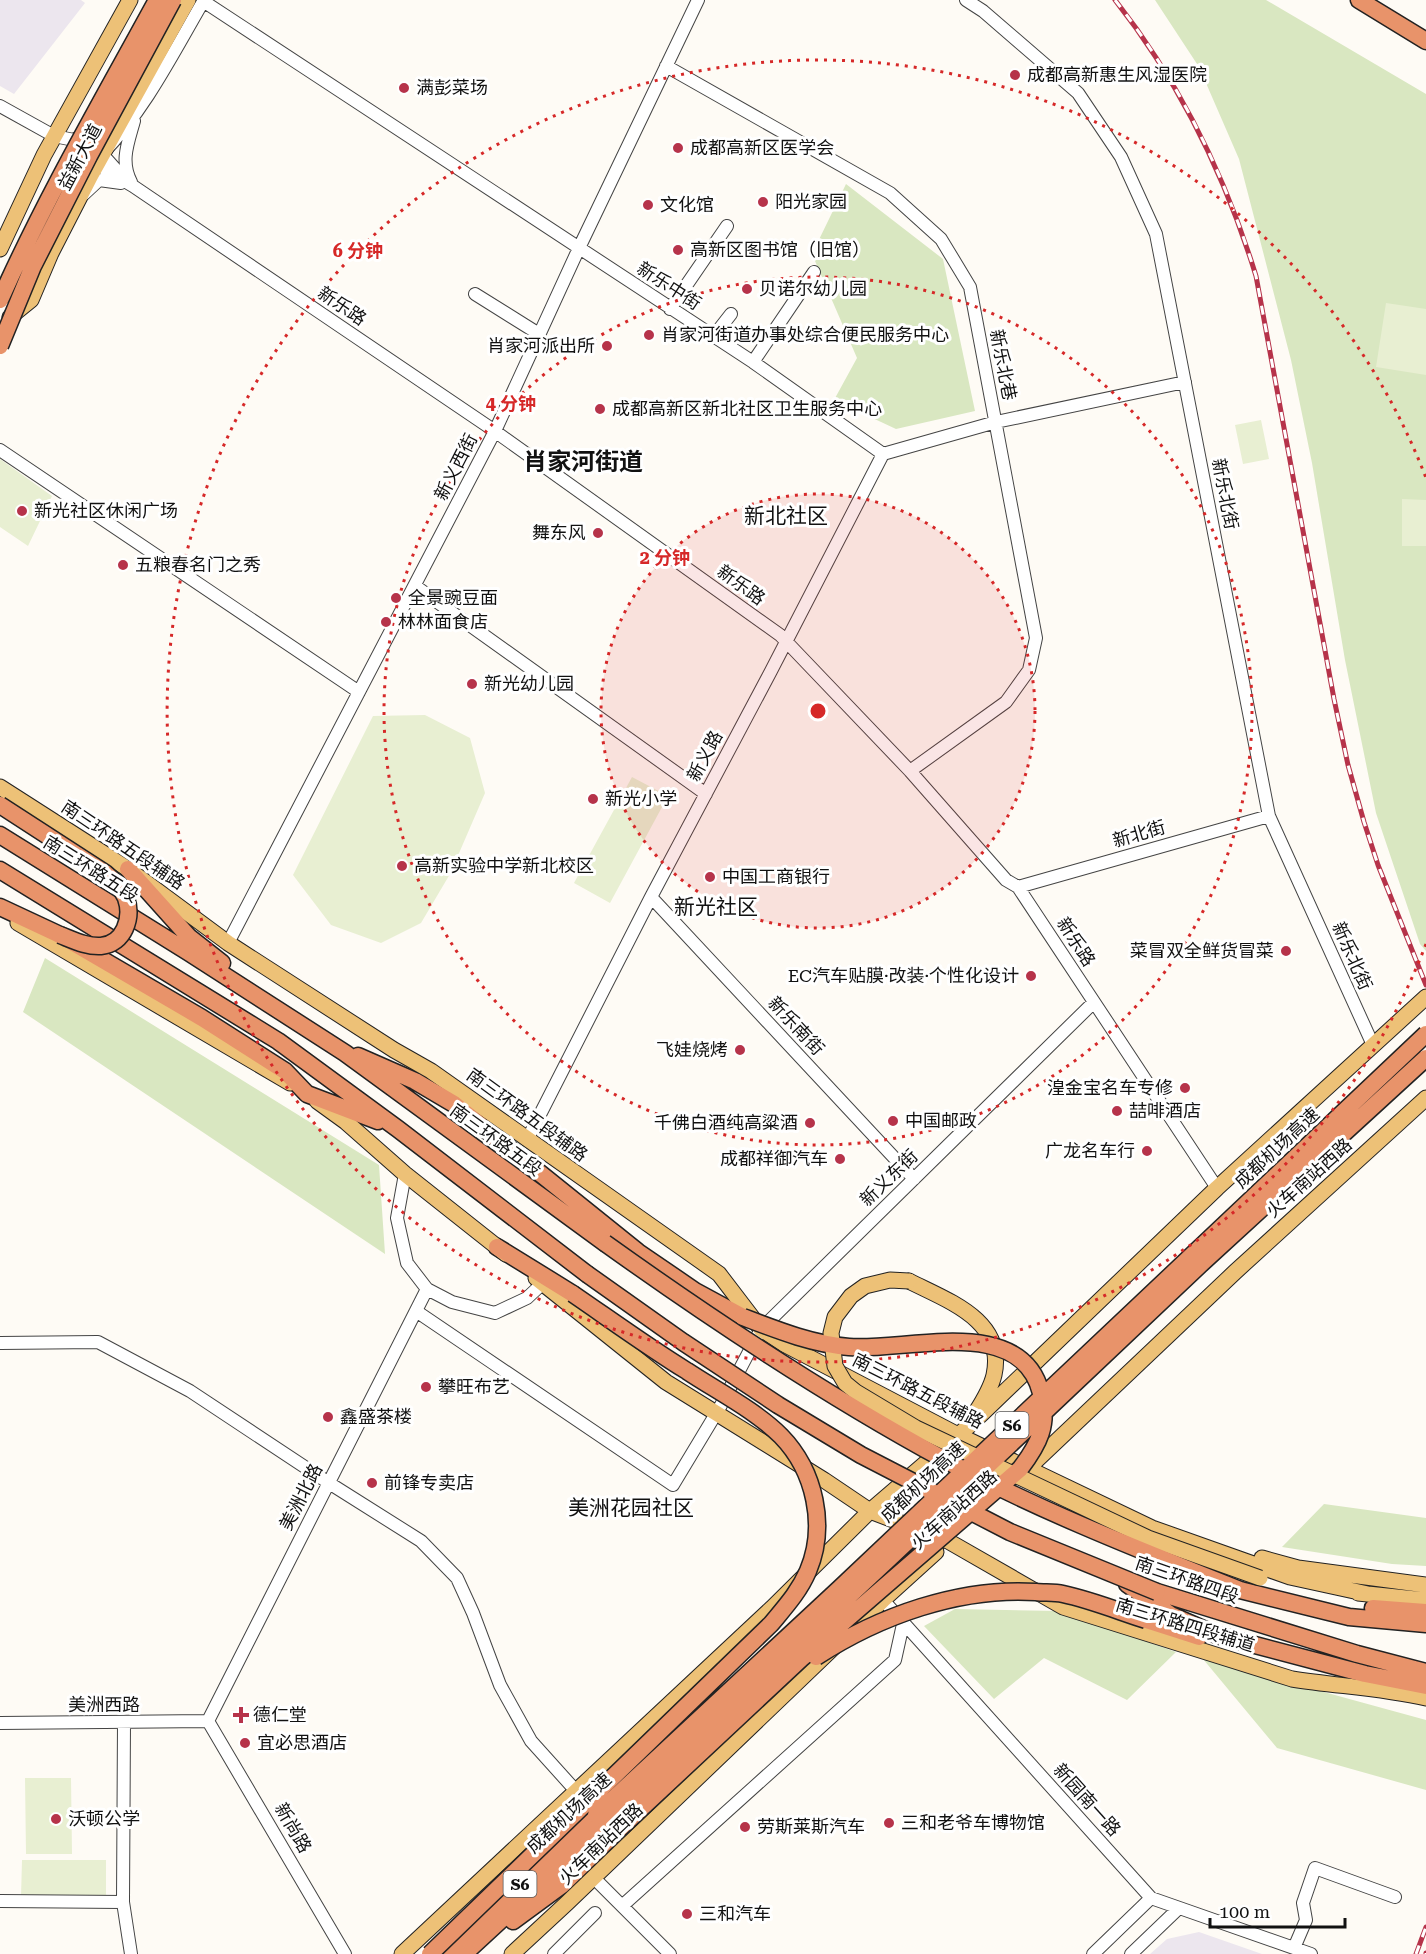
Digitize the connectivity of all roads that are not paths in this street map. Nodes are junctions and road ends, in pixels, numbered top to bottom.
1 (130, 0) edge
2 (157, 0) edge
3 (166, 0) edge
4 (173, 0) edge
5 (198, 0) edge
6 (698, 0) edge
7 (966, 0) edge
8 (1359, 0) edge
9 (1426, 41) edge
10 (666, 66) junction
11 (0, 106) edge
12 (134, 108) junction
13 (105, 112) junction
14 (54, 136) junction
15 (44, 155) junction
16 (96, 164) junction
17 (133, 186) junction
18 (79, 200) junction
19 (727, 225) dead end
20 (579, 248) junction
21 (0, 249) edge
22 (814, 272) dead end
23 (475, 294) dead end
24 (0, 300) edge
25 (670, 309) junction
26 (731, 314) dead end
27 (0, 326) edge
28 (539, 334) junction
29 (713, 337) junction
30 (0, 346) edge
31 (753, 362) junction
32 (1185, 382) junction
33 (996, 422) junction
34 (495, 431) junction
35 (0, 450) edge
36 (884, 454) junction
37 (415, 586) junction
38 (787, 641) junction
39 (359, 692) junction
40 (910, 771) junction
41 (0, 787) edge
42 (706, 794) junction
43 (0, 805) edge
44 (1269, 816) junction
45 (0, 835) edge
46 (128, 868) junction
47 (0, 870) edge
48 (1018, 887) junction
49 (651, 897) junction
50 (0, 910) edge
51 (60, 935) junction
52 (228, 943) junction
53 (1426, 997) edge
54 (1094, 1002) junction
55 (286, 1015) junction
56 (1426, 1034) edge
57 (1373, 1045) junction
58 (334, 1046) junction
59 (1426, 1058) edge
60 (308, 1094) junction
61 (1426, 1098) edge
62 (398, 1129) junction
63 (527, 1140) junction
64 (405, 1174) junction
65 (914, 1179) junction
66 (1218, 1188) junction
67 (497, 1247) junction
68 (543, 1283) junction
69 (427, 1289) junction
70 (416, 1311) junction
71 (761, 1329) junction
72 (0, 1343) edge
73 (717, 1413) junction
74 (964, 1430) junction
75 (1029, 1468) junction
76 (970, 1472) joint
77 (328, 1483) junction
78 (870, 1511) junction
79 (1175, 1537) junction
80 (948, 1541) junction
81 (1426, 1586) edge
82 (1368, 1594) junction
83 (1153, 1595) junction
84 (883, 1600) junction
85 (1426, 1600) edge
86 (1291, 1602) junction
87 (1426, 1612) edge
88 (903, 1624) junction
89 (1426, 1624) edge
90 (1426, 1672) edge
91 (780, 1680) junction
92 (1326, 1684) junction
93 (1426, 1686) edge
94 (1399, 1692) junction
95 (1426, 1698) edge
96 (1426, 1708) edge
97 (208, 1721) junction
98 (0, 1723) edge
99 (124, 1723) junction
100 (576, 1791) junction
101 (594, 1878) junction
102 (1395, 1897) dead end
103 (1151, 1898) junction
104 (0, 1901) edge
105 (123, 1902) junction
106 (622, 1906) junction
107 (1179, 1908) junction
108 (595, 1913) dead end
109 (1294, 1948) junction
110 (131, 1954) edge
111 (345, 1954) edge
112 (402, 1954) edge
113 (430, 1954) edge
114 (444, 1954) edge
115 (464, 1954) edge
116 (469, 1954) edge
117 (512, 1954) edge
118 (554, 1954) edge
119 (670, 1954) edge
120 (1093, 1954) edge
121 (1131, 1954) edge
122 (1311, 1954) edge

1 - 14 main road, 益新大道
2 - 24 highway, bridge
3 - 13 street
4 - 30 highway, bridge
5 - 12 main road, 益新大道
5 - 20 street, 新乐中街
6 - 10 street, 新义西街
7 - 32 street, 新乐北街
8 - 9 highway
10 - 20 street, 新义西街
10 - 33 street, 新乐北巷
11 - 14 street
12 - 16 main road, 益新大道
12 - 17 street
13 - 14 street
13 - 16 street
14 - 15 main road, 益新大道
15 - 16 main road
15 - 21 main road, 益新大道
16 - 17 street, 新乐路
16 - 18 main road, 益新大道
17 - 18 street
17 - 34 street, 新乐路
18 - 27 main road, 益新大道
19 - 25 street
20 - 25 street, 新乐中街
20 - 28 street, 新义西街
22 - 31 street
23 - 28 street
25 - 29 street, 新乐中街
26 - 29 street
28 - 34 street, 新义西街
29 - 31 street, 新乐中街
31 - 36 street, 新乐中街
32 - 33 street
32 - 44 street, 新乐北街
33 - 36 street
33 - 40 street, 新乐北巷
34 - 37 street, 新义西街
34 - 38 street, 新乐路
35 - 39 street
36 - 38 street, 新义路
37 - 39 street, 新义西街
37 - 42 street
38 - 40 street, 新乐路
38 - 42 street, 新义路
39 - 52 street, 新义西街
40 - 48 street, 新乐路
41 - 46 main road, 南三环路五段辅路
42 - 49 street, 新义路
43 - 51 highway, bridge
44 - 48 street, 新北街
44 - 57 street, 新乐北街
45 - 55 highway, 南三环路五段
46 - 52 main road, 南三环路五段辅路
46 - 55 highway
47 - 62 highway
48 - 54 street, 新乐路
49 - 63 street, 新义路
49 - 65 street, 新乐南街
50 - 51 highway
50 - 60 main road
51 - 60 highway, bridge
52 - 63 main road, 南三环路五段辅路
53 - 57 main road
54 - 65 street, 新义东街
54 - 66 street, 新乐路
55 - 58 highway, 南三环路五段
56 - 114 highway, 成都机场高速 / S6, bridge
57 - 66 main road
58 - 76 highway, 南三环路五段, bridge
58 - 91 highway, bridge
59 - 115 highway, 成都机场高速 / S6, bridge
60 - 62 highway
60 - 64 main road
61 - 75 main road, 火车南站西路
62 - 83 highway, 南三环路四段, bridge
63 - 71 main road, 南三环路五段辅路
64 - 67 main road
64 - 69 street
65 - 71 street, 新义东街
66 - 74 main road
67 - 68 main road
67 - 113 highway, bridge
68 - 69 street
68 - 73 main road
69 - 70 street, 美洲北路
70 - 73 street, 新义东街
70 - 77 street, 美洲北路
71 - 73 street, 新义东街
71 - 74 main road, 南三环路五段辅路
72 - 77 street
73 - 78 main road
74 - 75 main road, 南三环路五段辅路
74 - 78 main road
74 - 82 main road, bridge
75 - 79 main road
75 - 80 main road, 火车南站西路 / S6
76 - 86 highway, 南三环路四段, bridge
77 - 97 street, 美洲北路
77 - 100 street
78 - 80 main road
78 - 100 main road
79 - 81 main road
79 - 82 main road
80 - 84 main road, 火车南站西路 / S6
80 - 92 main road, 南三环路四段辅道
82 - 85 main road
83 - 90 highway, 南三环路四段
83 - 93 highway
84 - 88 street, 新园南一路
84 - 101 main road, 火车南站西路 / S6
86 - 87 highway, 南三环路四段
86 - 89 highway, 南三环路四段
88 - 103 street, 新园南一路
88 - 106 street
91 - 94 highway, bridge
91 - 116 highway, bridge
92 - 94 main road, 南三环路四段辅道
92 - 96 main road
94 - 95 main road, 南三环路四段辅道
97 - 99 street, 美洲西路
97 - 111 street, 新尚路
98 - 99 street, 美洲西路
99 - 105 street
100 - 112 main road
101 - 106 street
101 - 117 main road, 火车南站西路 / S6
102 - 109 street
103 - 107 street, 新园南一路
103 - 120 street
104 - 105 street
105 - 110 street
106 - 119 street
107 - 109 street, 新园南一路
107 - 121 street
108 - 118 street
109 - 122 street, 新园南一路

